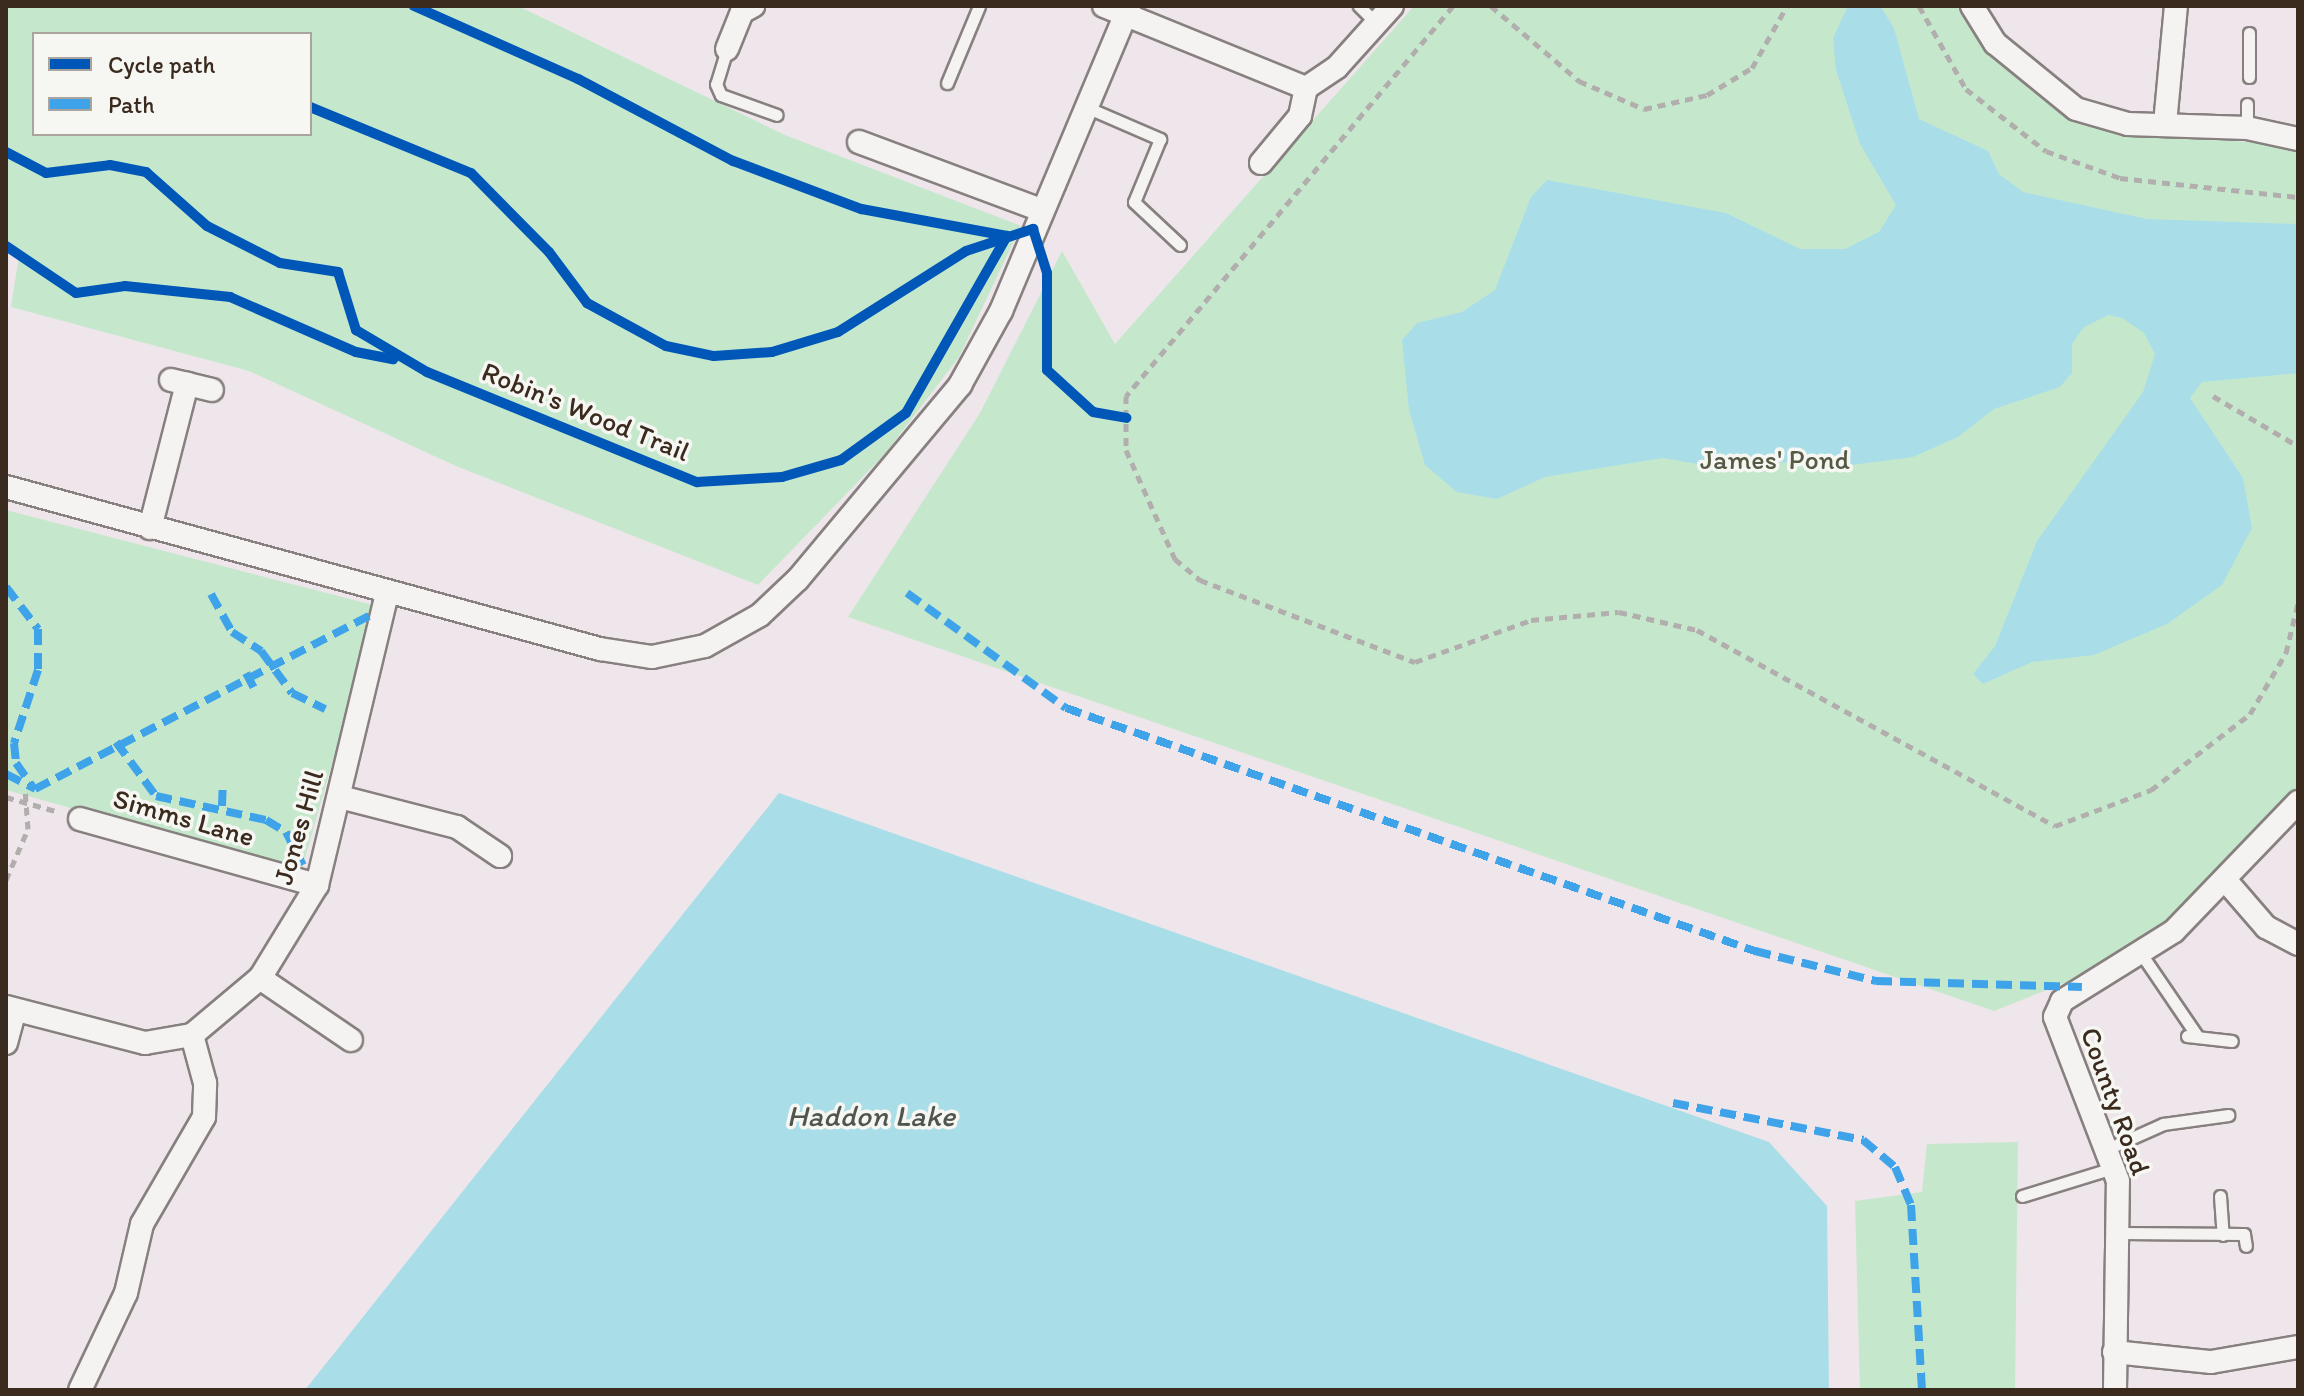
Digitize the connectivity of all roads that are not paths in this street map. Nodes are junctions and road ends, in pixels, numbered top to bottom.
1 (979, 6) edge
2 (1104, 6) edge
3 (1359, 6) edge
4 (1392, 6) edge
5 (1972, 6) edge
6 (2176, 6) edge
7 (744, 8) edge
8 (1127, 11) edge
9 (1376, 23) junction
10 (2249, 33) dead end
11 (727, 49) joint
12 (2249, 77) dead end
13 (947, 83) dead end
14 (1306, 88) junction
15 (2247, 104) dead end
16 (1086, 107) junction
17 (777, 115) dead end
18 (2165, 124) junction
19 (2247, 128) junction
20 (2298, 139) edge
21 (859, 142) dead end
22 (1261, 163) dead end
23 (1041, 210) junction
24 (1180, 245) dead end
25 (212, 390) dead end
26 (6, 487) edge
27 (150, 528) junction
28 (387, 594) junction
29 (340, 797) junction
30 (2298, 802) edge
31 (80, 819) road end
32 (500, 856) dead end
33 (2227, 882) junction
34 (317, 885) junction
35 (2298, 944) edge
36 (2142, 955) junction
37 (260, 978) junction
38 (10, 1009) edge
39 (192, 1035) junction
40 (351, 1040) dead end
41 (2232, 1041) dead end
42 (6, 1043) edge
43 (2228, 1115) dead end
44 (2109, 1159) junction
45 (2022, 1196) dead end
46 (2220, 1196) dead end
47 (2122, 1233) junction
48 (2223, 1235) junction
49 (2246, 1246) dead end
50 (2298, 1347) edge
51 (2114, 1352) junction
52 (80, 1390) edge
53 (2115, 1390) edge

1 - 13 lane
2 - 8 street
3 - 9 lane
4 - 9 street
5 - 18 street
6 - 18 street
7 - 11 street
8 - 14 street
8 - 16 street
9 - 14 street
10 - 12 lane
11 - 17 lane
14 - 22 street
15 - 19 lane
16 - 23 street
16 - 24 lane
18 - 19 street
19 - 20 street
21 - 23 street
23 - 28 street
25 - 27 street
26 - 27 street
27 - 28 street
28 - 29 street, Jones Hill
29 - 32 street
29 - 34 street, Jones Hill
30 - 33 street, County Road
31 - 34 street, Simms Lane
33 - 35 street
33 - 36 street, County Road
34 - 37 street, Jones Hill
36 - 41 lane
36 - 44 street, County Road
37 - 39 street, Jones Hill
37 - 40 street
38 - 39 street
38 - 42 street
39 - 52 street
43 - 44 lane
44 - 45 lane
44 - 47 street, County Road
46 - 48 lane
47 - 48 lane
47 - 51 street, County Road
48 - 49 lane
50 - 51 street
51 - 53 street, County Road

